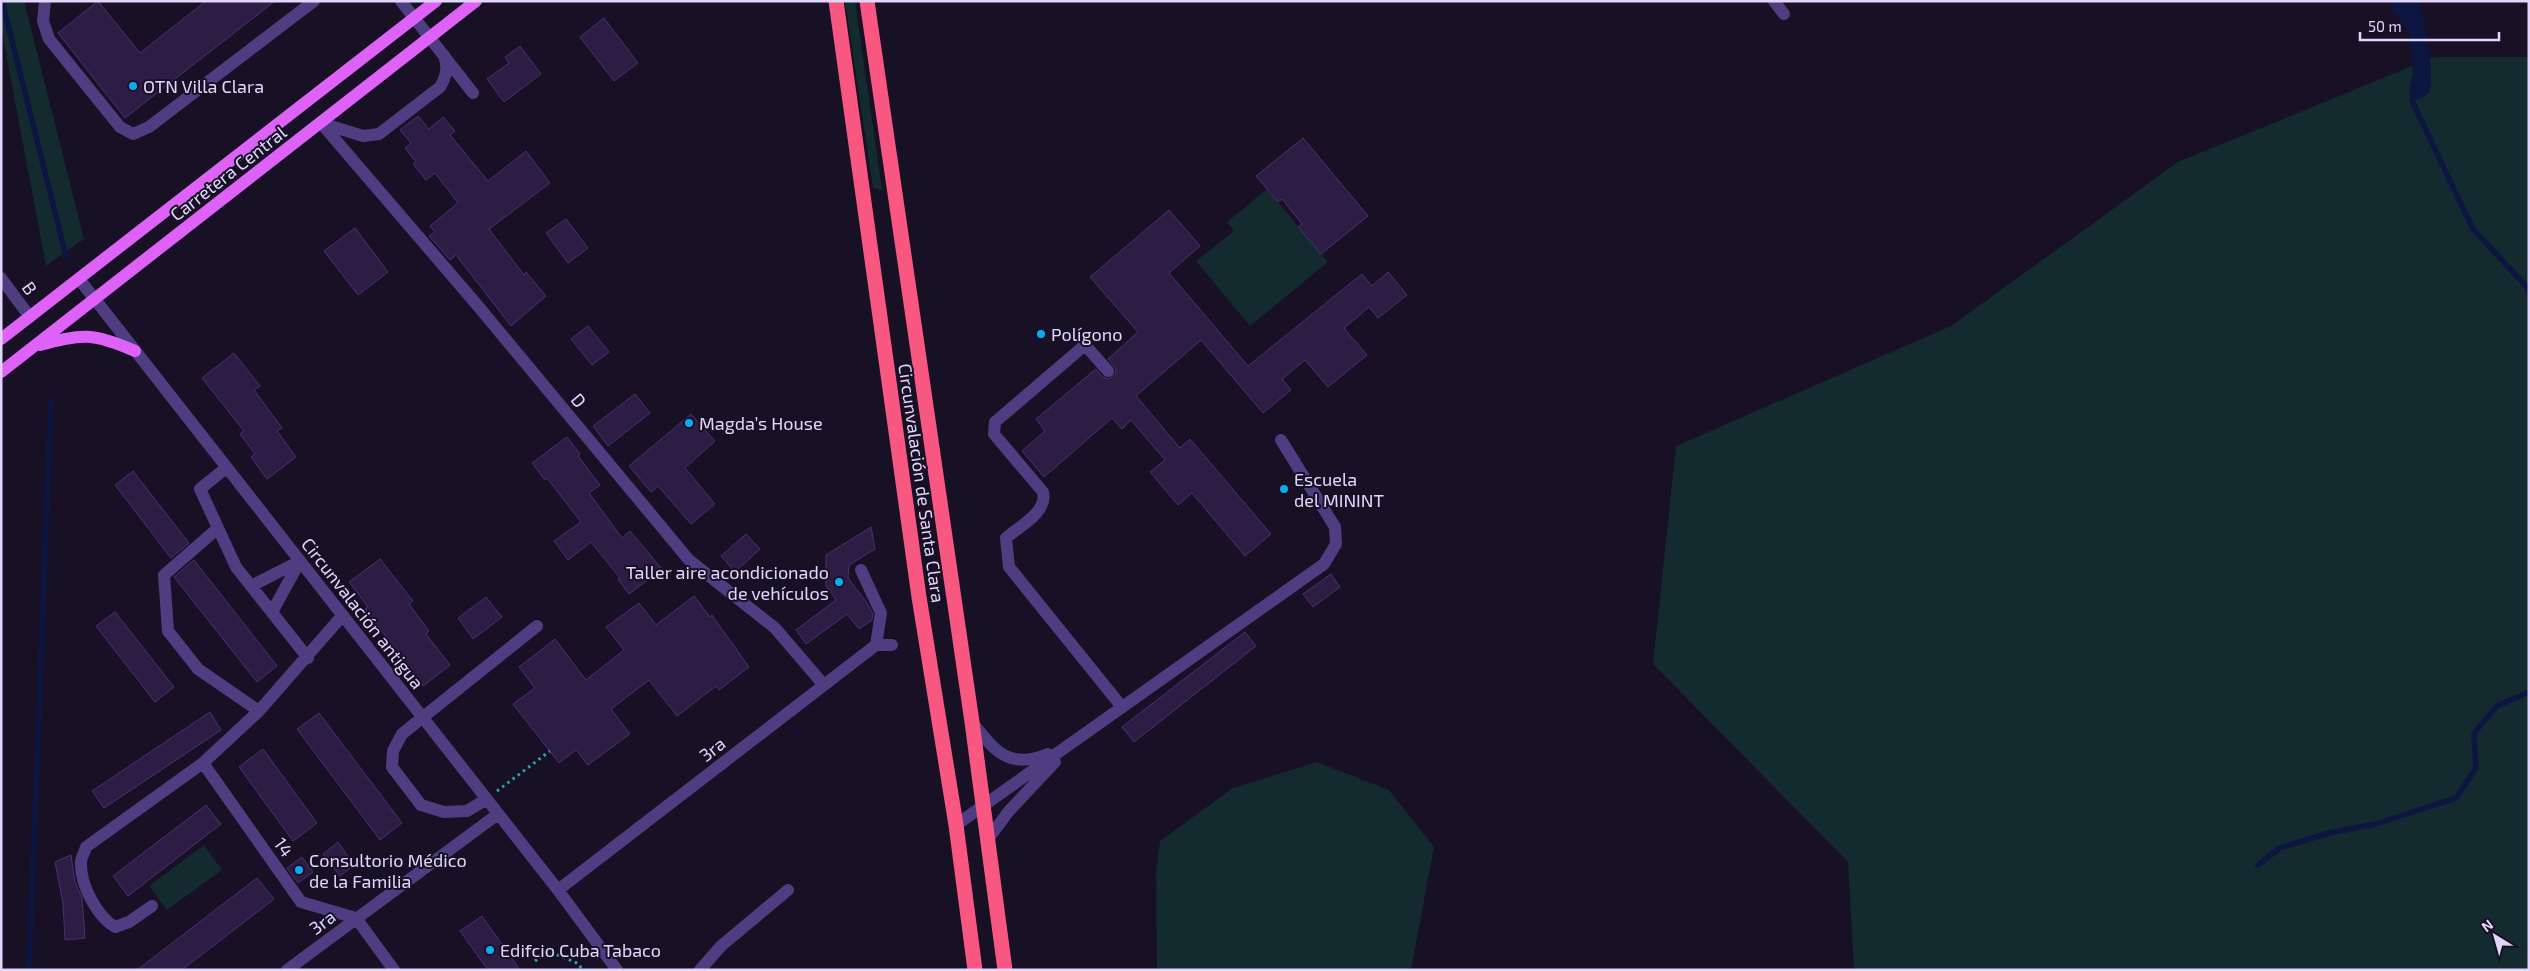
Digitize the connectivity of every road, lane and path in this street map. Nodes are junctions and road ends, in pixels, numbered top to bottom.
1 (45, 1) edge
2 (314, 1) edge
3 (402, 1) edge
4 (436, 1) edge
5 (476, 1) edge
6 (836, 1) edge
7 (867, 1) edge
8 (1774, 1) edge
9 (1784, 14) dead end
10 (415, 18) junction
11 (431, 38) junction
12 (444, 55) junction
13 (473, 93) dead end
14 (322, 123) junction
15 (1, 278) edge
16 (79, 279) junction
17 (95, 299) junction
18 (30, 317) junction
19 (1, 339) edge
20 (33, 347) junction
21 (135, 351) junction
22 (1108, 371) dead end
23 (1, 372) edge
24 (1280, 440) dead end
25 (226, 468) junction
26 (217, 529) junction
27 (300, 561) junction
28 (861, 570) dead end
29 (251, 586) junction
30 (272, 612) junction
31 (342, 616) junction
32 (538, 626) dead end
33 (892, 645) dead end
34 (876, 646) junction
35 (308, 658) junction
36 (823, 684) junction
37 (1122, 707) junction
38 (259, 711) junction
39 (422, 717) junction
40 (972, 722) junction
41 (1072, 743) junction
42 (550, 751) dead end
43 (203, 763) junction
44 (487, 799) junction
45 (983, 806) junction
46 (498, 814) junction
47 (956, 825) junction
48 (988, 839) junction
49 (558, 890) junction
50 (788, 890) dead end
51 (152, 906) dead end
52 (356, 918) junction
53 (535, 962) dead end
54 (287, 970) edge
55 (394, 970) edge
56 (582, 970) edge
57 (617, 970) edge
58 (700, 970) edge
59 (974, 970) edge
60 (1005, 970) edge

1 - 2 street
3 - 10 street
4 - 10 main road, Carretera Central
5 - 11 main road, Carretera Central
6 - 47 highway, Circunvalación de Santa Clara
7 - 40 highway, Circunvalación de Santa Clara
8 - 9 street
10 - 11 street
10 - 16 main road, Carretera Central
11 - 12 street
11 - 14 main road, Carretera Central
12 - 13 street
12 - 14 street
14 - 17 main road, Carretera Central
14 - 36 street, D
15 - 18 street, B
16 - 17 street, Circunvalación antigua
16 - 18 main road, Carretera Central
17 - 20 main road, Carretera Central
17 - 21 street, Circunvalación antigua
18 - 19 main road, Carretera Central
20 - 21 main road
20 - 23 main road, Carretera Central
21 - 25 street, Circunvalación antigua
22 - 37 street
24 - 37 street
25 - 26 street
25 - 27 street, Circunvalación antigua
26 - 29 street
26 - 38 street
27 - 29 street
27 - 30 street
27 - 31 street, Circunvalación antigua
28 - 34 street
29 - 30 street
30 - 35 street
31 - 35 street
31 - 39 street, Circunvalación antigua
32 - 39 street
33 - 34 street
34 - 36 street, 3ra
35 - 38 street
36 - 49 street, 3ra
37 - 41 street
38 - 43 street
39 - 44 street, Circunvalación antigua
39 - 44 street
40 - 41 street
40 - 45 highway, Circunvalación de Santa Clara
41 - 45 street
41 - 48 street
42 - 44 path
43 - 51 street
43 - 52 street, 14
44 - 46 street, Circunvalación antigua
45 - 47 street
45 - 48 highway, Circunvalación de Santa Clara
46 - 49 street, Circunvalación antigua
46 - 52 street, 3ra
47 - 59 highway, Circunvalación de Santa Clara
48 - 60 highway, Circunvalación de Santa Clara
49 - 57 street, Circunvalación antigua
50 - 58 street
52 - 54 street, 3ra
52 - 55 street
53 - 56 path

